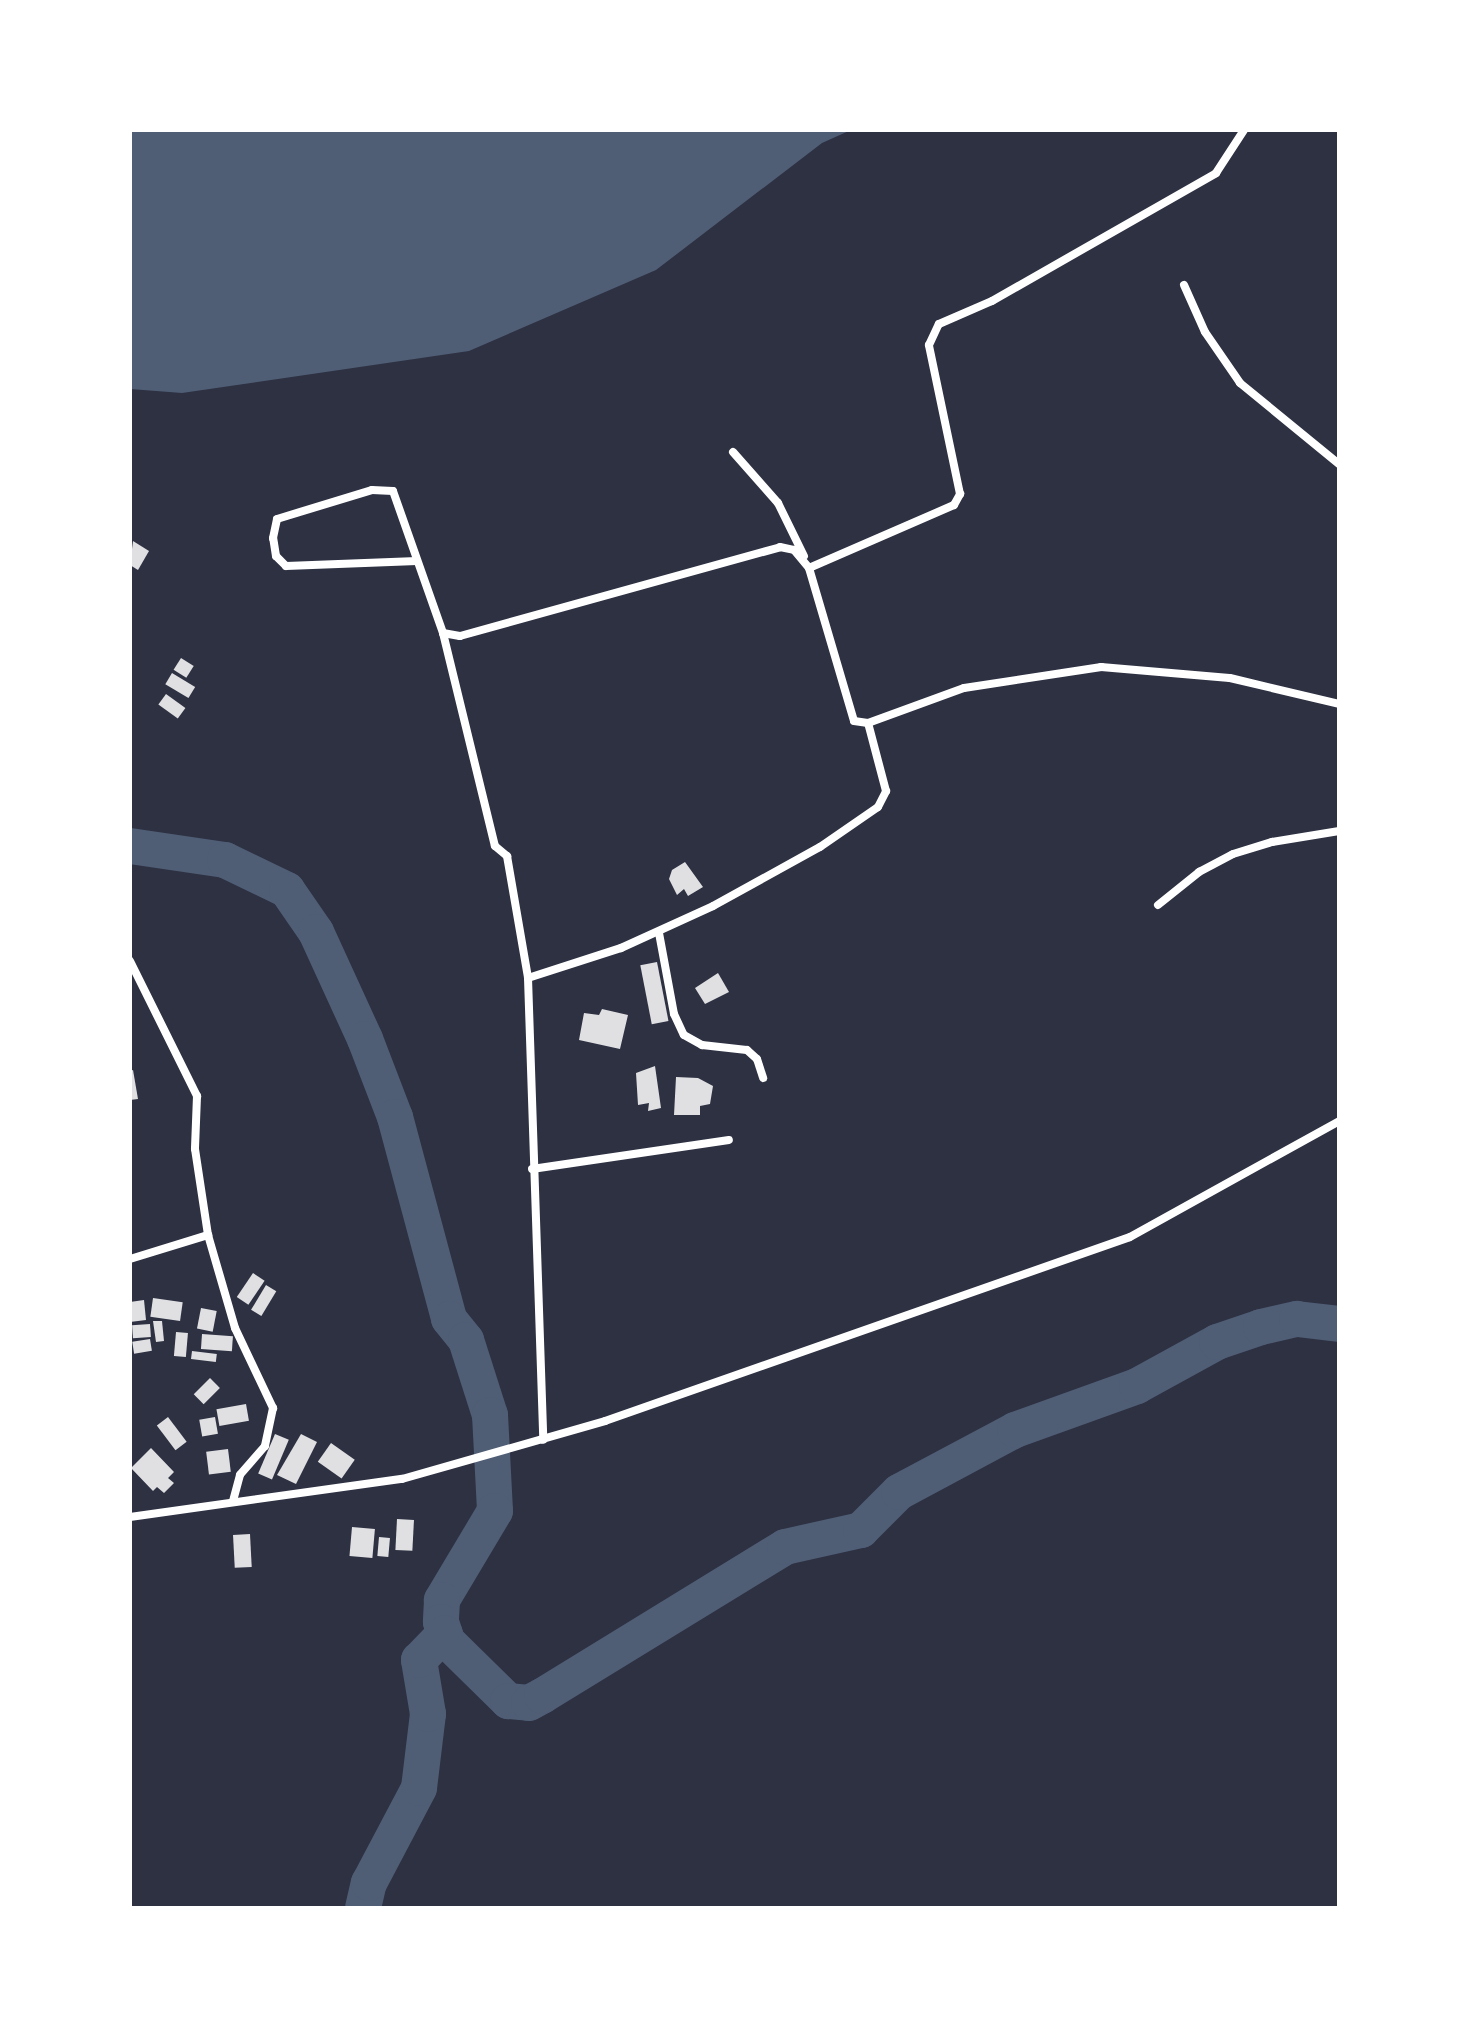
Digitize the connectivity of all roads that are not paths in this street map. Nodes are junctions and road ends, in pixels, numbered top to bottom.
1 (1244, 130) edge
2 (1184, 285) dead end
3 (733, 452) dead end
4 (1339, 464) edge
5 (805, 557) junction
6 (417, 561) junction
7 (809, 568) junction
8 (443, 633) junction
9 (1339, 704) edge
10 (868, 723) junction
11 (1339, 831) edge
12 (1158, 905) dead end
13 (659, 933) junction
14 (130, 961) edge
15 (528, 978) junction
16 (763, 1078) dead end
17 (1339, 1121) edge
18 (729, 1140) dead end
19 (532, 1169) junction
20 (208, 1235) junction
21 (130, 1259) edge
22 (543, 1440) junction
23 (233, 1501) junction
24 (130, 1517) edge

1 - 7 street
2 - 4 street
3 - 5 street
5 - 7 street
5 - 8 street
6 - 6 street
6 - 8 street
7 - 10 street
8 - 15 street
9 - 10 street
10 - 13 street
11 - 12 street
13 - 15 street
13 - 16 street
14 - 20 street
15 - 19 street
17 - 22 street
18 - 19 street
19 - 22 street
20 - 21 street
20 - 23 street
22 - 23 street
23 - 24 street

